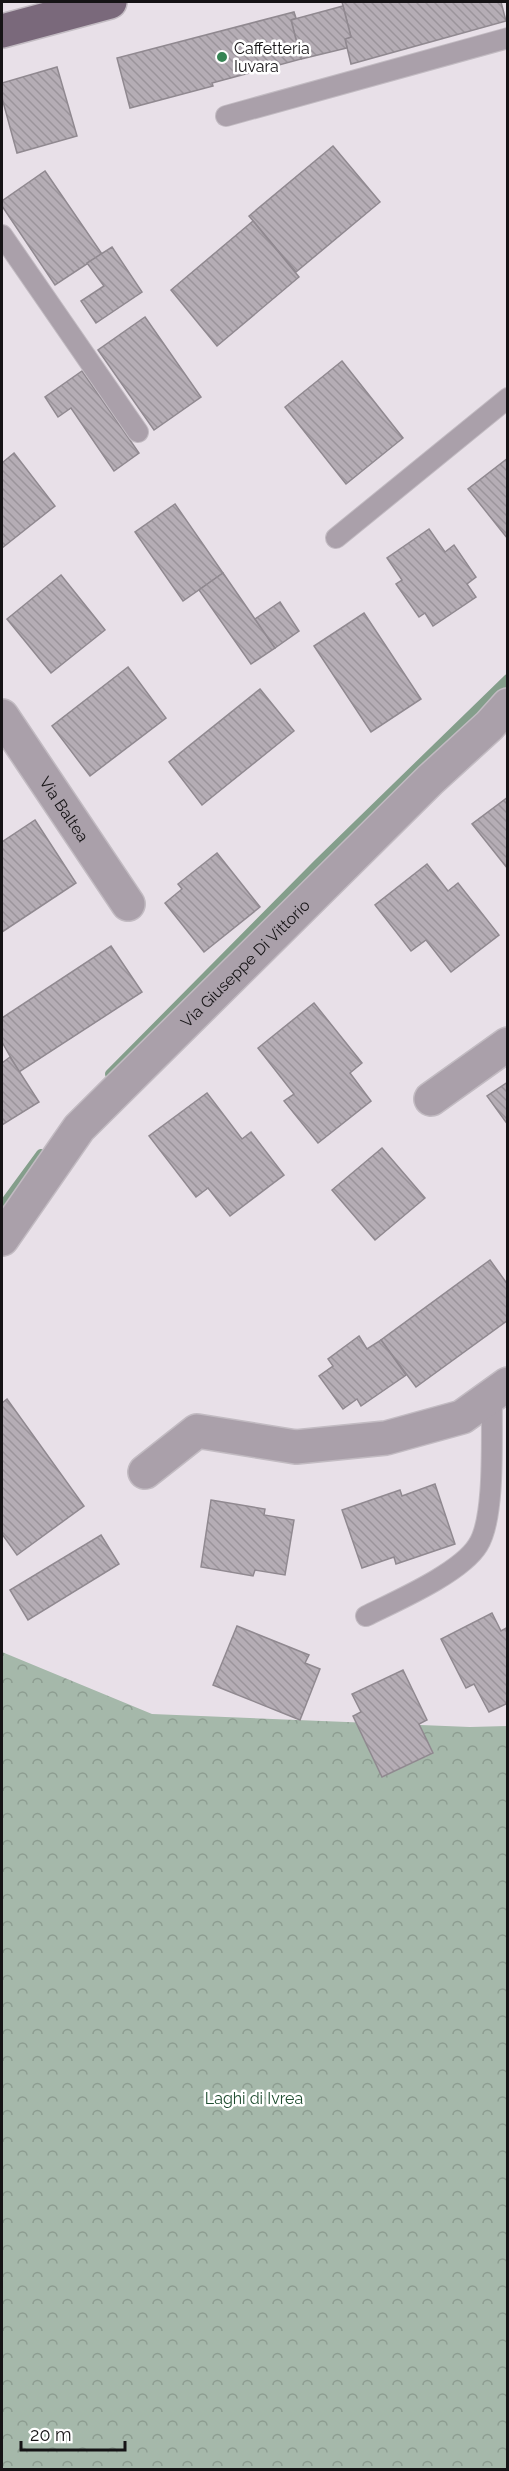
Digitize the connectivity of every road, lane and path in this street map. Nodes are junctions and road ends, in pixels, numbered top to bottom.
1 (110, 2) edge
2 (2, 31) edge
3 (507, 38) edge
4 (226, 116) dead end
5 (2, 235) edge
6 (507, 398) edge
7 (138, 432) dead end
8 (336, 538) dead end
9 (507, 705) edge
10 (2, 716) edge
11 (128, 904) dead end
12 (507, 1044) edge
13 (431, 1099) dead end
14 (2, 1239) edge
15 (500, 1390) edge
16 (145, 1472) dead end
17 (366, 1616) dead end

1 - 2 main road
3 - 4 lane
5 - 7 lane
6 - 8 lane
9 - 14 street, Via Giuseppe Di Vittorio
10 - 11 street, Via Baltea
12 - 13 street
15 - 16 street
15 - 17 lane

